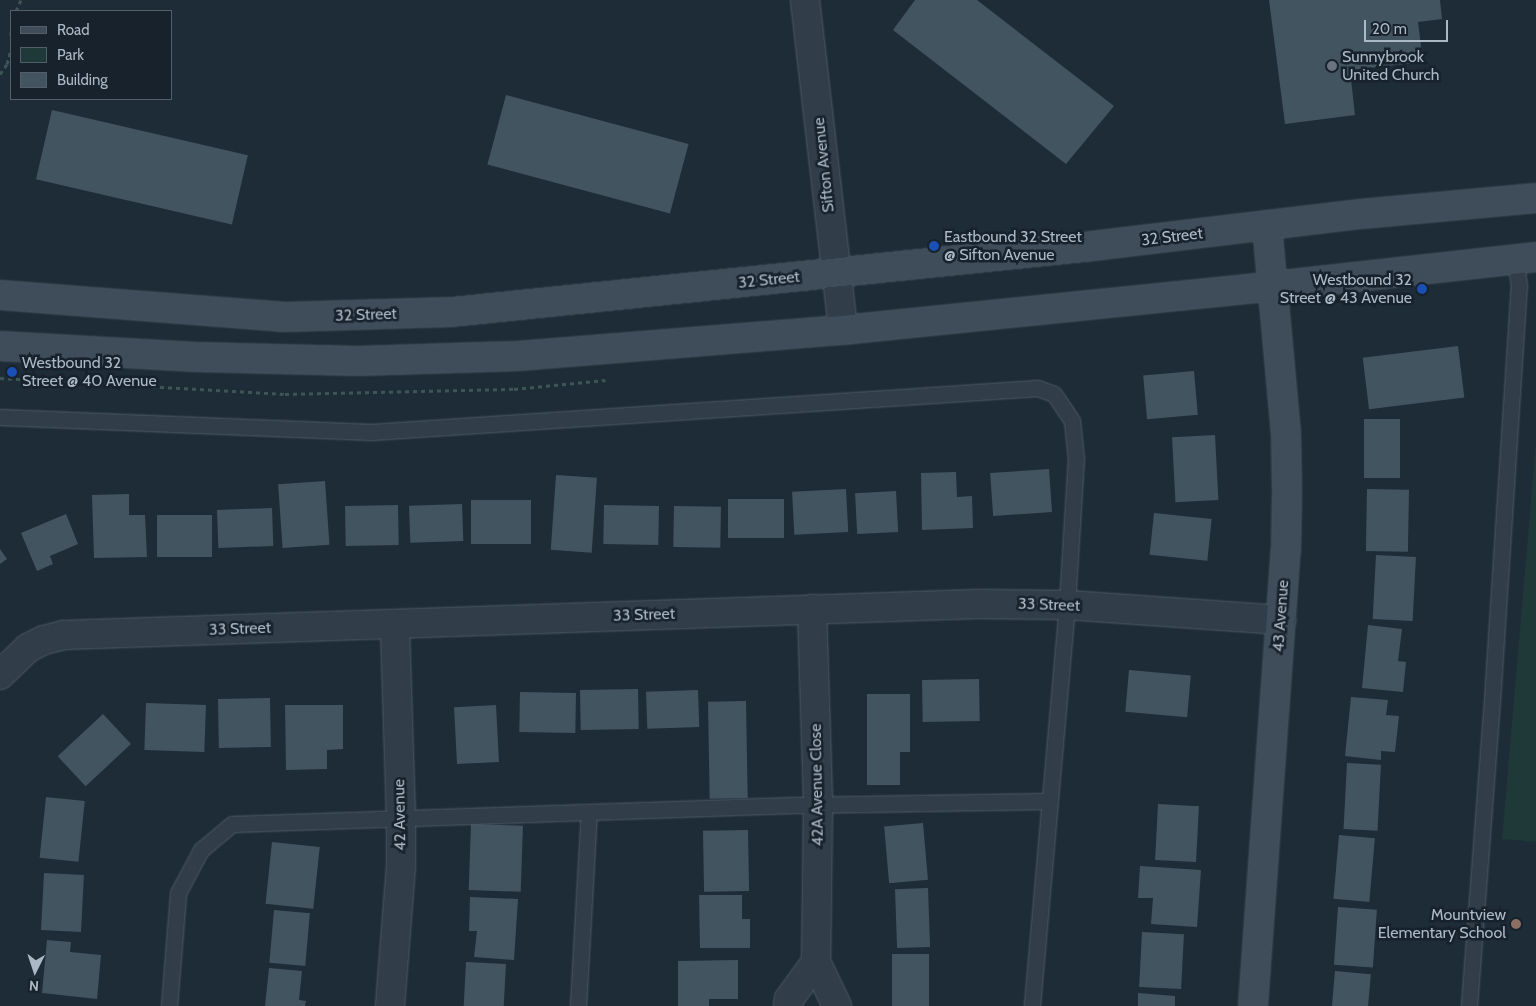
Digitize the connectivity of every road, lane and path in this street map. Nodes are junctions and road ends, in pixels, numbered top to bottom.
1 (805, 0) edge
2 (10, 54) edge
3 (0, 74) edge
4 (1536, 198) edge
5 (1267, 225) junction
6 (1526, 258) edge
7 (836, 273) junction
8 (1274, 286) junction
9 (0, 295) edge
10 (842, 330) junction
11 (0, 346) edge
12 (0, 417) edge
13 (1068, 605) junction
14 (812, 609) junction
15 (1281, 620) junction
16 (395, 624) junction
17 (7, 668) edge
18 (1049, 801) junction
19 (818, 805) junction
20 (589, 812) junction
21 (402, 819) junction
22 (816, 962) junction
23 (169, 1006) edge
24 (390, 1006) edge
25 (578, 1006) edge
26 (788, 1006) edge
27 (837, 1006) edge
28 (1032, 1006) edge
29 (1253, 1006) edge
30 (1469, 1006) edge

1 - 7 street, Sifton Avenue
2 - 3 path
4 - 5 main road, 32 Street
5 - 7 main road, 32 Street
5 - 8 main road, 43 Avenue
6 - 8 main road
6 - 30 lane
7 - 9 main road, 32 Street
7 - 10 street, Sifton Avenue
8 - 10 main road
8 - 15 main road, 43 Avenue
10 - 11 main road
12 - 13 lane
13 - 14 street, 33 Street
13 - 15 street, 33 Street
13 - 18 lane
14 - 16 street, 33 Street
14 - 19 street, 42A Avenue Close
15 - 29 main road, 43 Avenue
16 - 17 street, 33 Street
16 - 21 street, 42 Avenue
18 - 19 lane
18 - 28 lane
19 - 20 lane
19 - 22 street, 42A Avenue Close
20 - 21 lane
20 - 25 lane
21 - 23 lane
21 - 24 street, 42 Avenue
22 - 26 street
22 - 27 street, 42A Avenue Close

